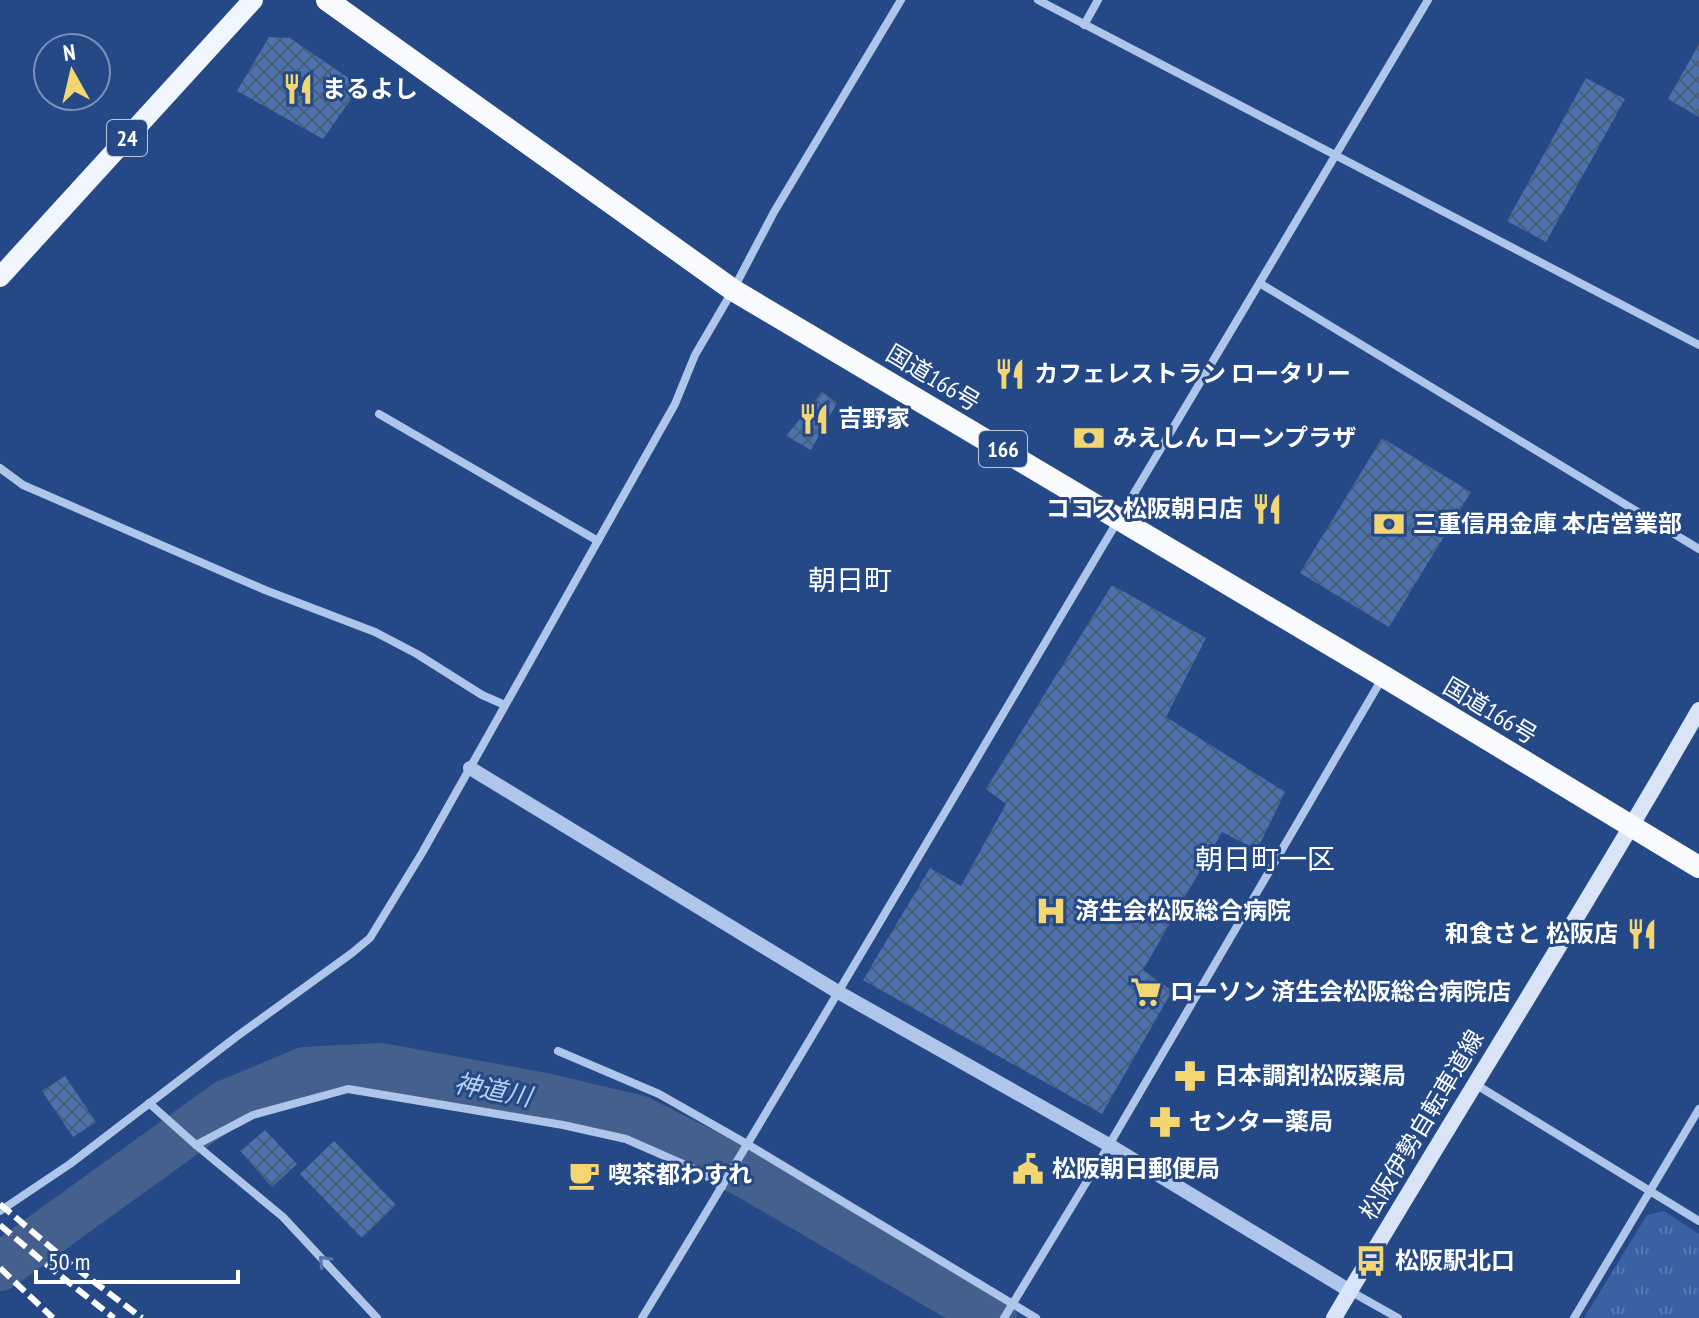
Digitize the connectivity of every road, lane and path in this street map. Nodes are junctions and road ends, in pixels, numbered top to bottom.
1 (253, 0) edge
2 (327, 0) edge
3 (901, 0) edge
4 (1038, 0) edge
5 (1098, 0) edge
6 (1428, 0) edge
7 (1084, 25) junction
8 (1337, 155) junction
9 (0, 277) edge
10 (1261, 284) junction
11 (733, 290) junction
12 (1699, 345) edge
13 (379, 414) dead end
14 (0, 468) edge
15 (1119, 518) junction
16 (598, 541) junction
17 (1699, 549) edge
18 (1383, 676) junction
19 (505, 705) junction
20 (1699, 710) edge
21 (470, 768) junction
22 (1632, 828) junction
23 (1699, 867) edge
24 (838, 992) junction
25 (558, 1051) dead end
26 (1474, 1083) junction
27 (149, 1103) junction
28 (1699, 1109) edge
29 (747, 1144) junction
30 (196, 1145) junction
31 (1109, 1145) junction
32 (722, 1187) junction
33 (1649, 1191) junction
34 (0, 1211) edge
35 (1699, 1221) edge
36 (1350, 1291) junction
37 (1008, 1311) edge
38 (377, 1318) edge
39 (642, 1318) edge
40 (1036, 1318) edge
41 (1334, 1318) edge
42 (1398, 1318) edge
43 (1574, 1318) edge

1 - 9 main road, 24
2 - 11 highway, 国道166号 / 166
3 - 11 street
4 - 7 street
5 - 7 street
6 - 8 street
7 - 8 street
8 - 10 street
8 - 12 street
10 - 15 street
10 - 17 street
11 - 15 highway, 国道166号 / 166
11 - 16 street
13 - 16 street
14 - 19 street
15 - 18 highway, 国道166号 / 166
15 - 24 street
16 - 19 street
18 - 22 highway, 国道166号 / 166
18 - 31 street
19 - 21 street
20 - 22 main road, 松阪伊勢自転車道線
21 - 24 street
21 - 27 street
22 - 23 highway, 国道166号 / 166
22 - 26 main road, 松阪伊勢自転車道線
24 - 29 street
24 - 31 street
25 - 29 street
26 - 33 street
26 - 36 main road, 松阪伊勢自転車道線
27 - 30 street
27 - 34 street
28 - 33 street
29 - 32 street
29 - 37 street
30 - 32 street
38 -> 30 street
31 - 36 street
31 - 37 street
32 - 39 street
33 - 35 street
33 - 43 street
36 - 41 main road, 松阪伊勢自転車道線
36 - 42 street
37 - 40 street

